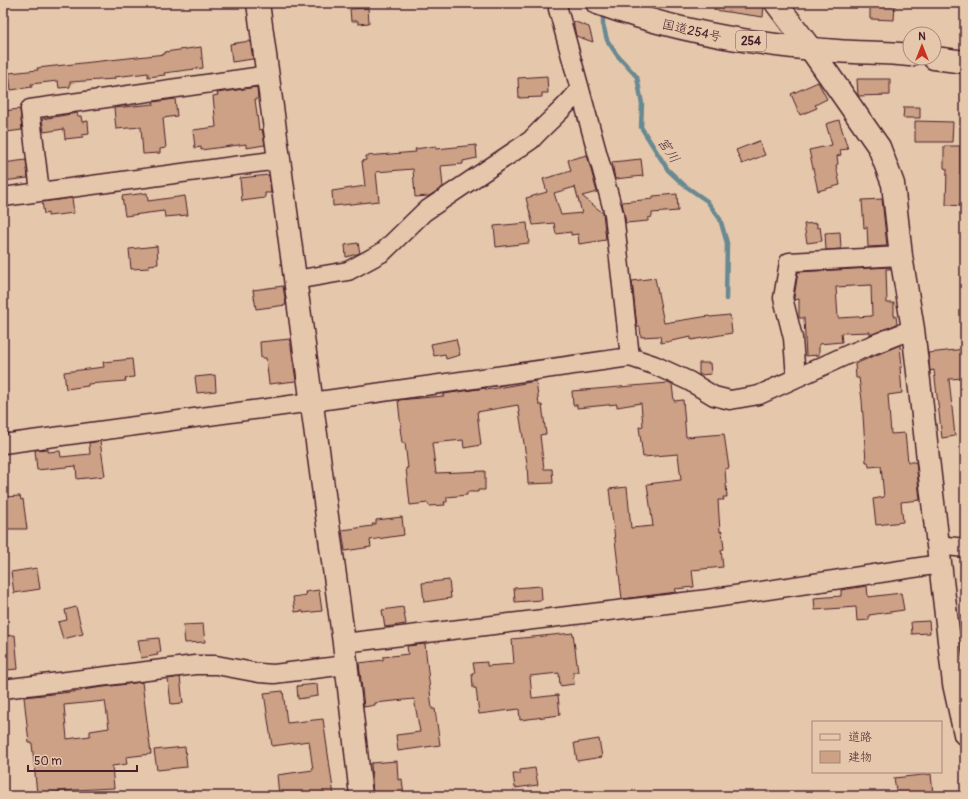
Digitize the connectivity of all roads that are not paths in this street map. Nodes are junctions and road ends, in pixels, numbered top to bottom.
1 (258, 3) edge
2 (558, 3) edge
3 (597, 3) edge
4 (776, 3) edge
5 (810, 48) junction
6 (902, 54) edge
7 (942, 59) edge
8 (965, 62) edge
9 (268, 75) junction
10 (580, 89) junction
11 (279, 160) junction
12 (40, 192) junction
13 (3, 197) edge
14 (901, 256) junction
15 (295, 280) junction
16 (913, 329) junction
17 (630, 357) junction
18 (796, 378) junction
19 (312, 402) junction
20 (3, 444) edge
21 (965, 548) edge
22 (939, 554) junction
23 (344, 643) junction
24 (346, 665) junction
25 (3, 689) edge
26 (965, 734) edge
27 (361, 796) edge

1 - 9 main road
2 - 10 street
3 - 5 main road, 国道254号 / 254
4 - 5 main road
5 - 6 main road, 国道254号 / 254
5 - 14 main road
7 - 8 main road
9 - 11 main road
9 - 12 street
10 - 15 street
10 - 17 street
11 - 12 street
11 - 15 main road
12 - 13 street
14 - 16 main road
14 - 18 street
15 - 19 main road
16 - 18 street
16 - 22 main road
17 - 18 street
17 - 19 street
19 - 20 street
19 - 23 main road
21 - 22 street
22 - 23 street
22 - 26 main road
23 - 24 main road
24 - 25 street
24 - 27 main road

